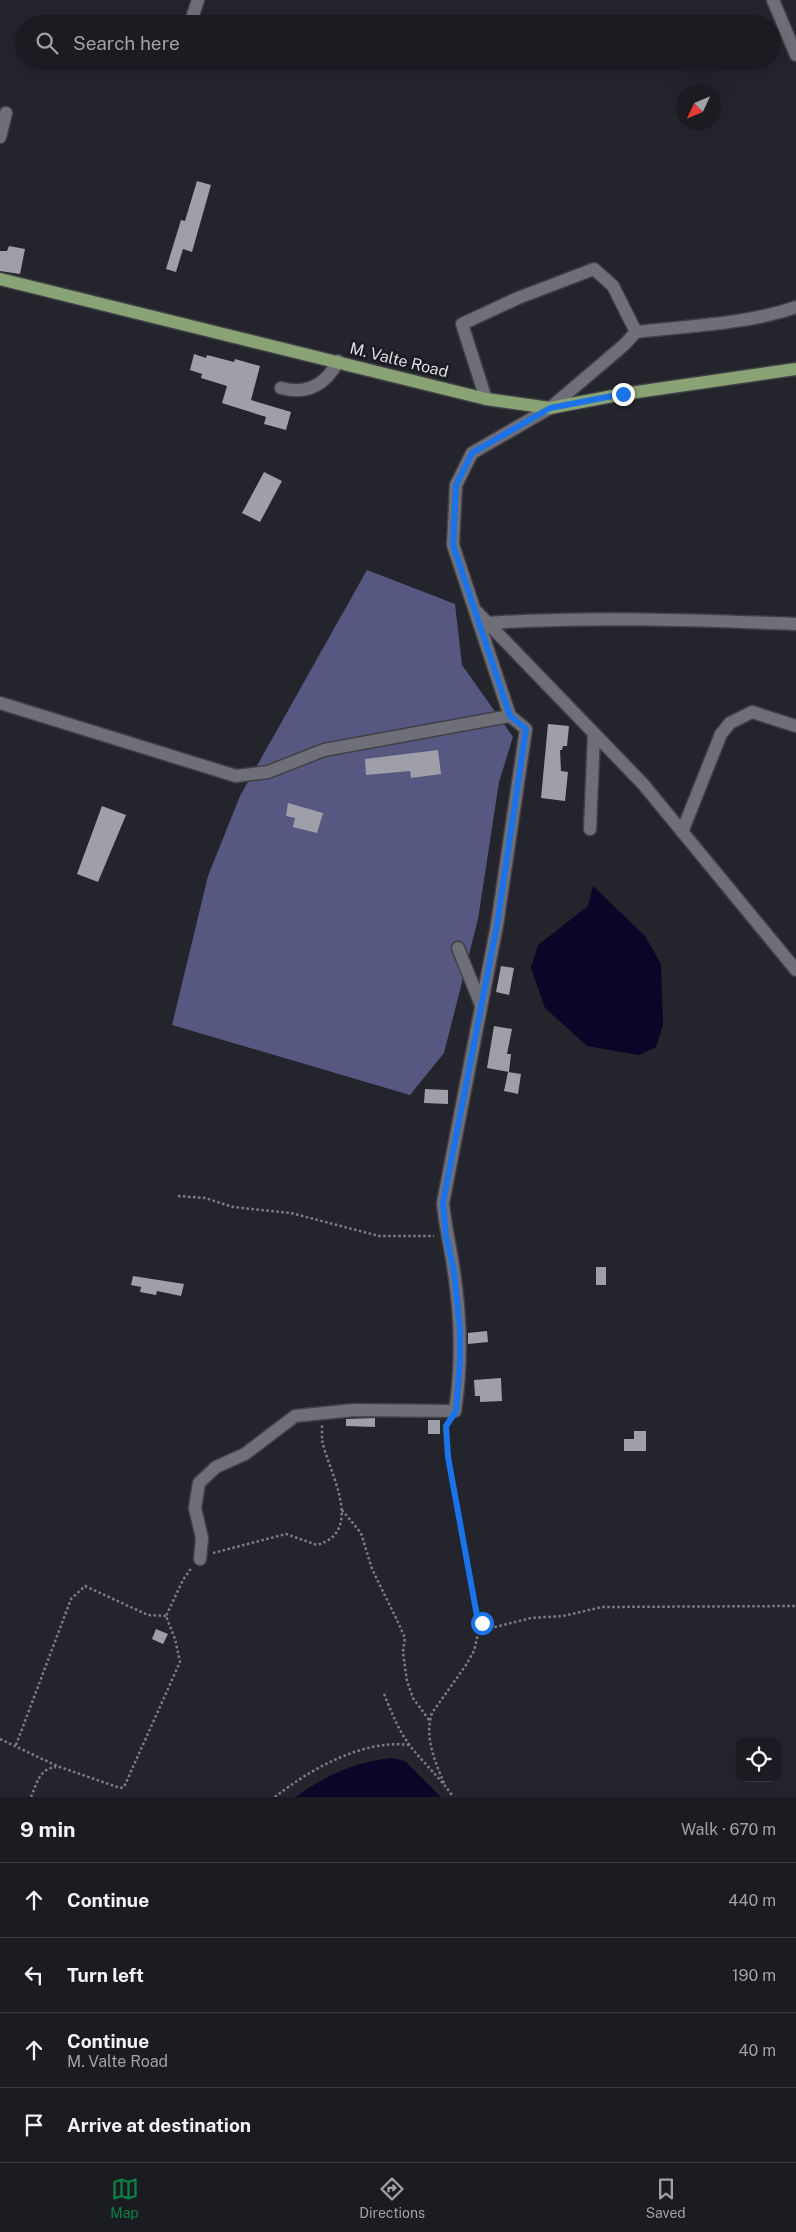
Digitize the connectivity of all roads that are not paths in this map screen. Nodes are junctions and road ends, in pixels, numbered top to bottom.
1 (198, 0) edge
2 (773, 0) edge
3 (193, 15) edge
4 (779, 15) edge
5 (781, 19) edge
6 (796, 55) edge
7 (6, 113) dead end
8 (0, 137) edge
9 (0, 279) edge
10 (796, 308) edge
11 (636, 332) junction
12 (338, 361) junction
13 (796, 369) edge
14 (281, 388) dead end
15 (486, 399) junction
16 (550, 408) junction
17 (475, 611) junction
18 (487, 623) junction
19 (796, 624) edge
20 (0, 703) edge
21 (510, 716) junction
22 (796, 726) edge
23 (594, 733) junction
24 (590, 829) dead end
25 (682, 832) junction
26 (458, 948) dead end
27 (796, 970) edge
28 (481, 1005) junction
29 (200, 1559) road end

1 - 3 street
2 - 4 street
5 - 6 street
7 - 8 street
9 - 12 main road, M. Valte Road
10 - 11 street
11 - 15 street
11 - 16 street
12 - 14 street
12 - 15 main road, M. Valte Road
13 - 16 main road, M. Valte Road
15 - 16 main road, M. Valte Road
16 - 17 street
17 - 18 street
17 - 21 street
18 - 19 street
18 - 23 street
20 - 21 street
21 - 28 street
22 - 25 street
23 - 24 street
23 - 25 street
25 - 27 street
26 - 28 street
28 - 29 street

